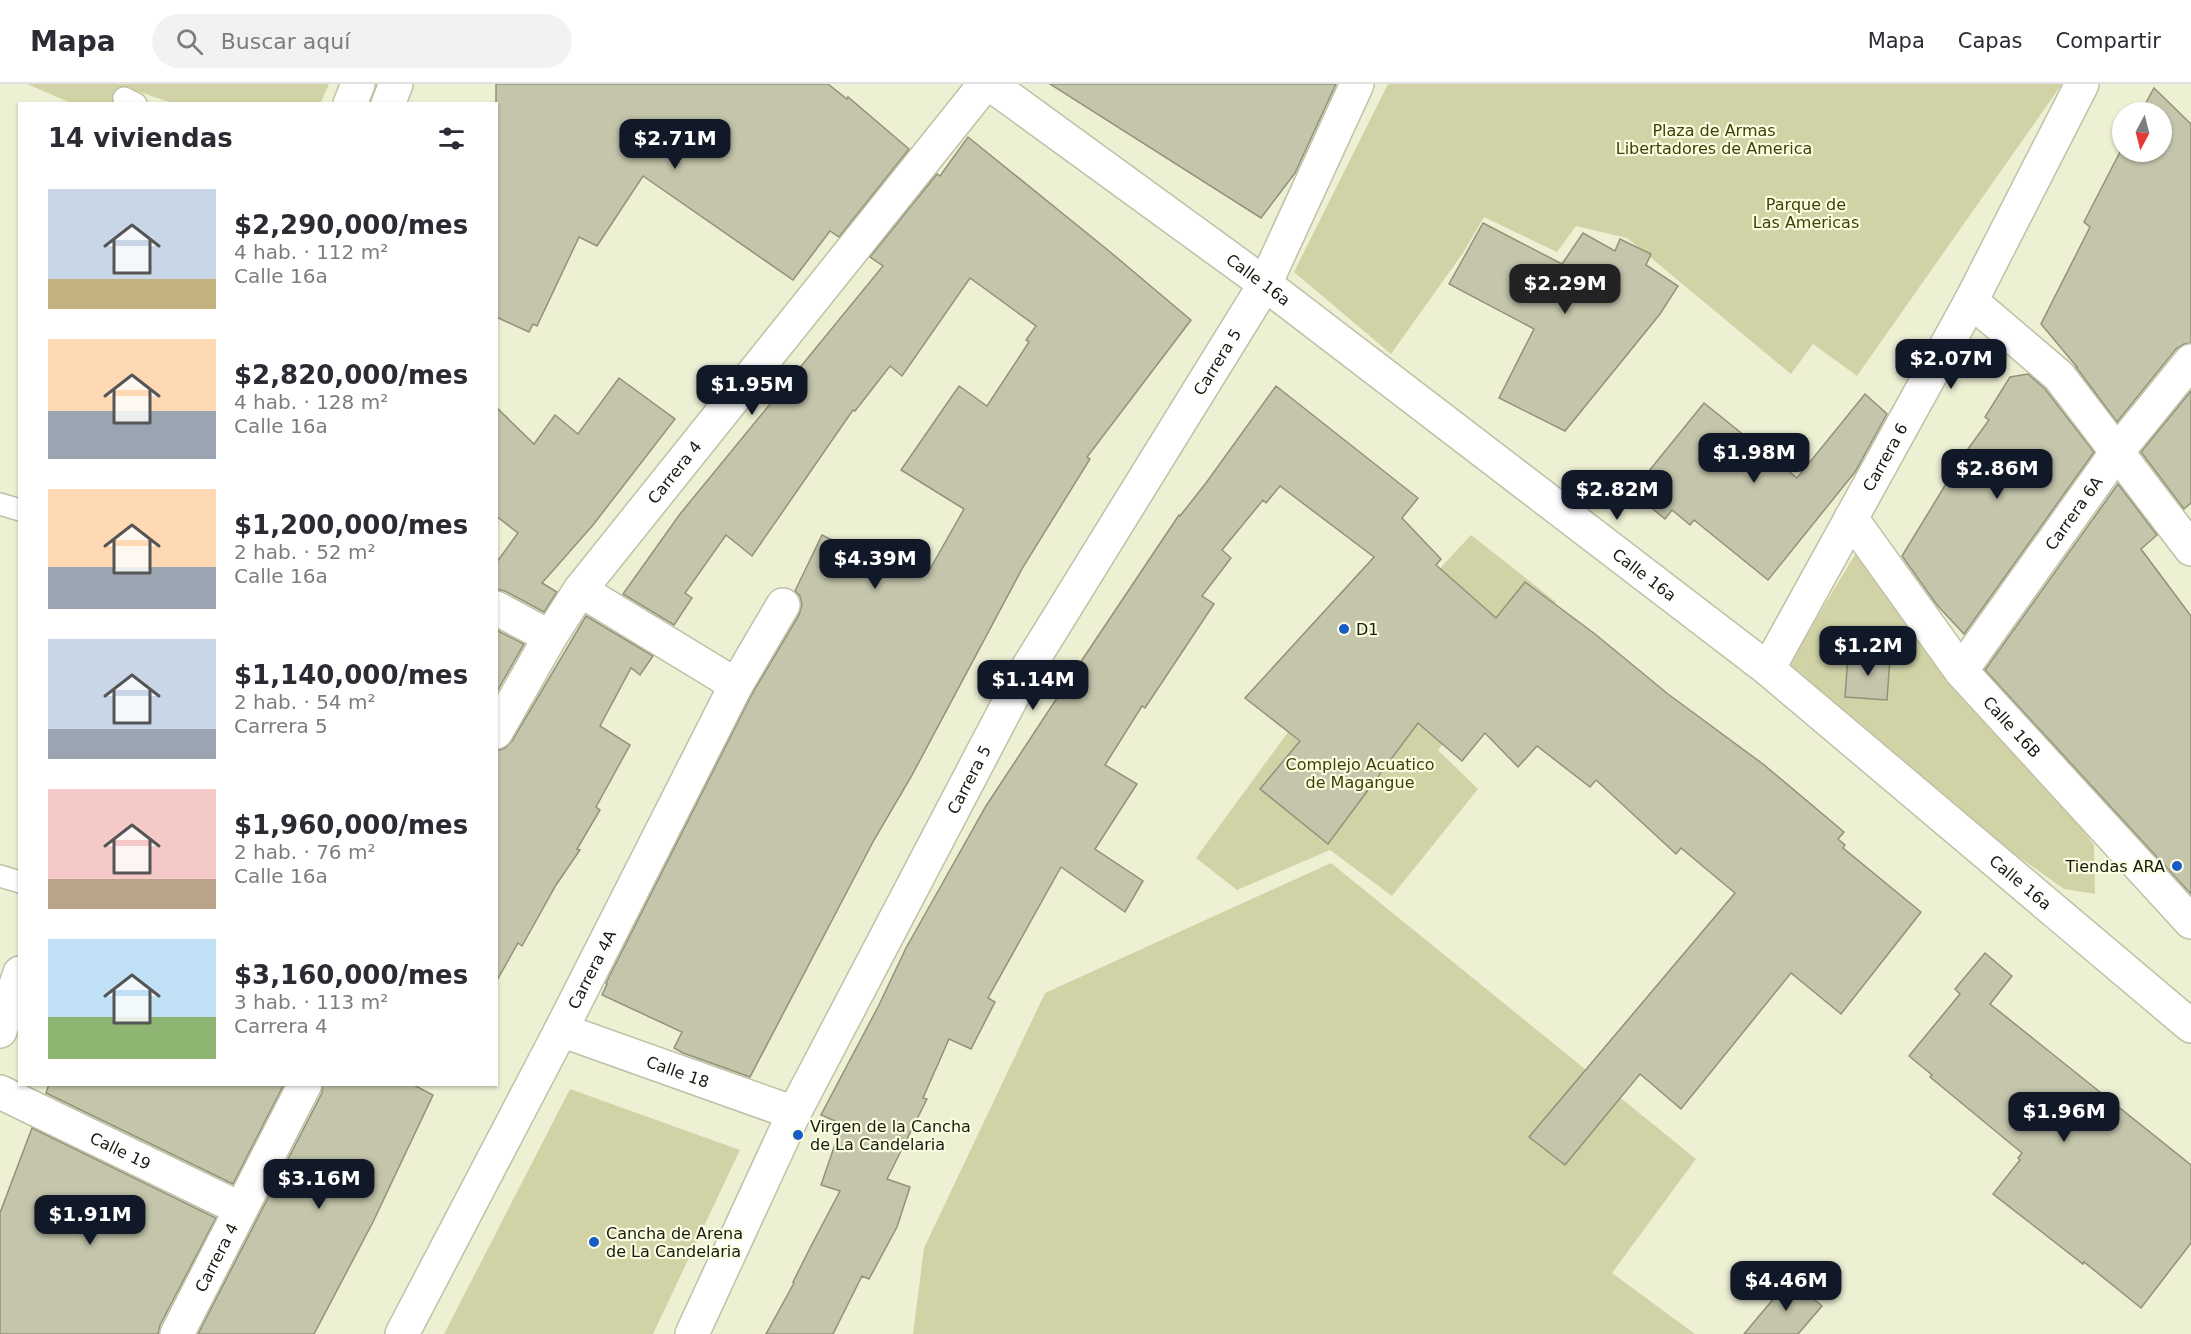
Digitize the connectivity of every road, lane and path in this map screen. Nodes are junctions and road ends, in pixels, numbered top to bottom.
1 (358, 84) edge
2 (396, 84) edge
3 (985, 84) edge
4 (990, 84) edge
5 (1358, 84) edge
6 (2082, 84) edge
7 (351, 102) edge
8 (389, 102) edge
9 (1265, 284) junction
10 (1971, 301) junction
11 (2191, 361) edge
12 (2117, 452) junction
13 (0, 504) edge
14 (18, 509) edge
15 (1851, 518) junction
16 (2191, 549) edge
17 (580, 590) junction
18 (783, 605) dead end
19 (498, 609) edge
20 (550, 637) junction
21 (1768, 669) junction
22 (1961, 671) junction
23 (736, 685) junction
24 (498, 728) edge
25 (0, 876) edge
26 (18, 881) edge
27 (2191, 922) edge
28 (18, 979) edge
29 (2191, 1026) edge
30 (561, 1030) junction
31 (0, 1031) edge
32 (304, 1086) edge
33 (0, 1092) edge
34 (794, 1113) junction
35 (241, 1209) junction
36 (177, 1334) edge
37 (402, 1334) edge
38 (692, 1334) edge

1 - 7 street
2 - 8 street
3 - 17 street, Carrera 4
4 - 9 street, Calle 16a
5 - 9 street, Carrera 5
6 - 10 street, Carrera 6
9 - 21 street, Calle 16a
9 - 34 street, Carrera 5
10 - 12 street
10 - 15 street, Carrera 6
11 - 12 street, Carrera 6A
12 - 16 street
12 - 22 street, Carrera 6A
13 - 14 lane
15 - 21 street, Carrera 6
15 - 22 street, Calle 16B
17 - 20 street, Carrera 4
17 - 23 street
18 - 23 street, Carrera 4A
19 - 20 street
20 - 24 street, Carrera 4
21 - 29 street, Calle 16a
22 - 27 street, Calle 16B
23 - 30 street, Carrera 4A
25 - 26 lane
28 - 31 street
30 - 34 street, Calle 18
30 - 37 street, Carrera 4A
32 - 35 street, Carrera 4
33 - 35 street, Calle 19
34 - 38 street, Carrera 5
35 - 36 street, Carrera 4

